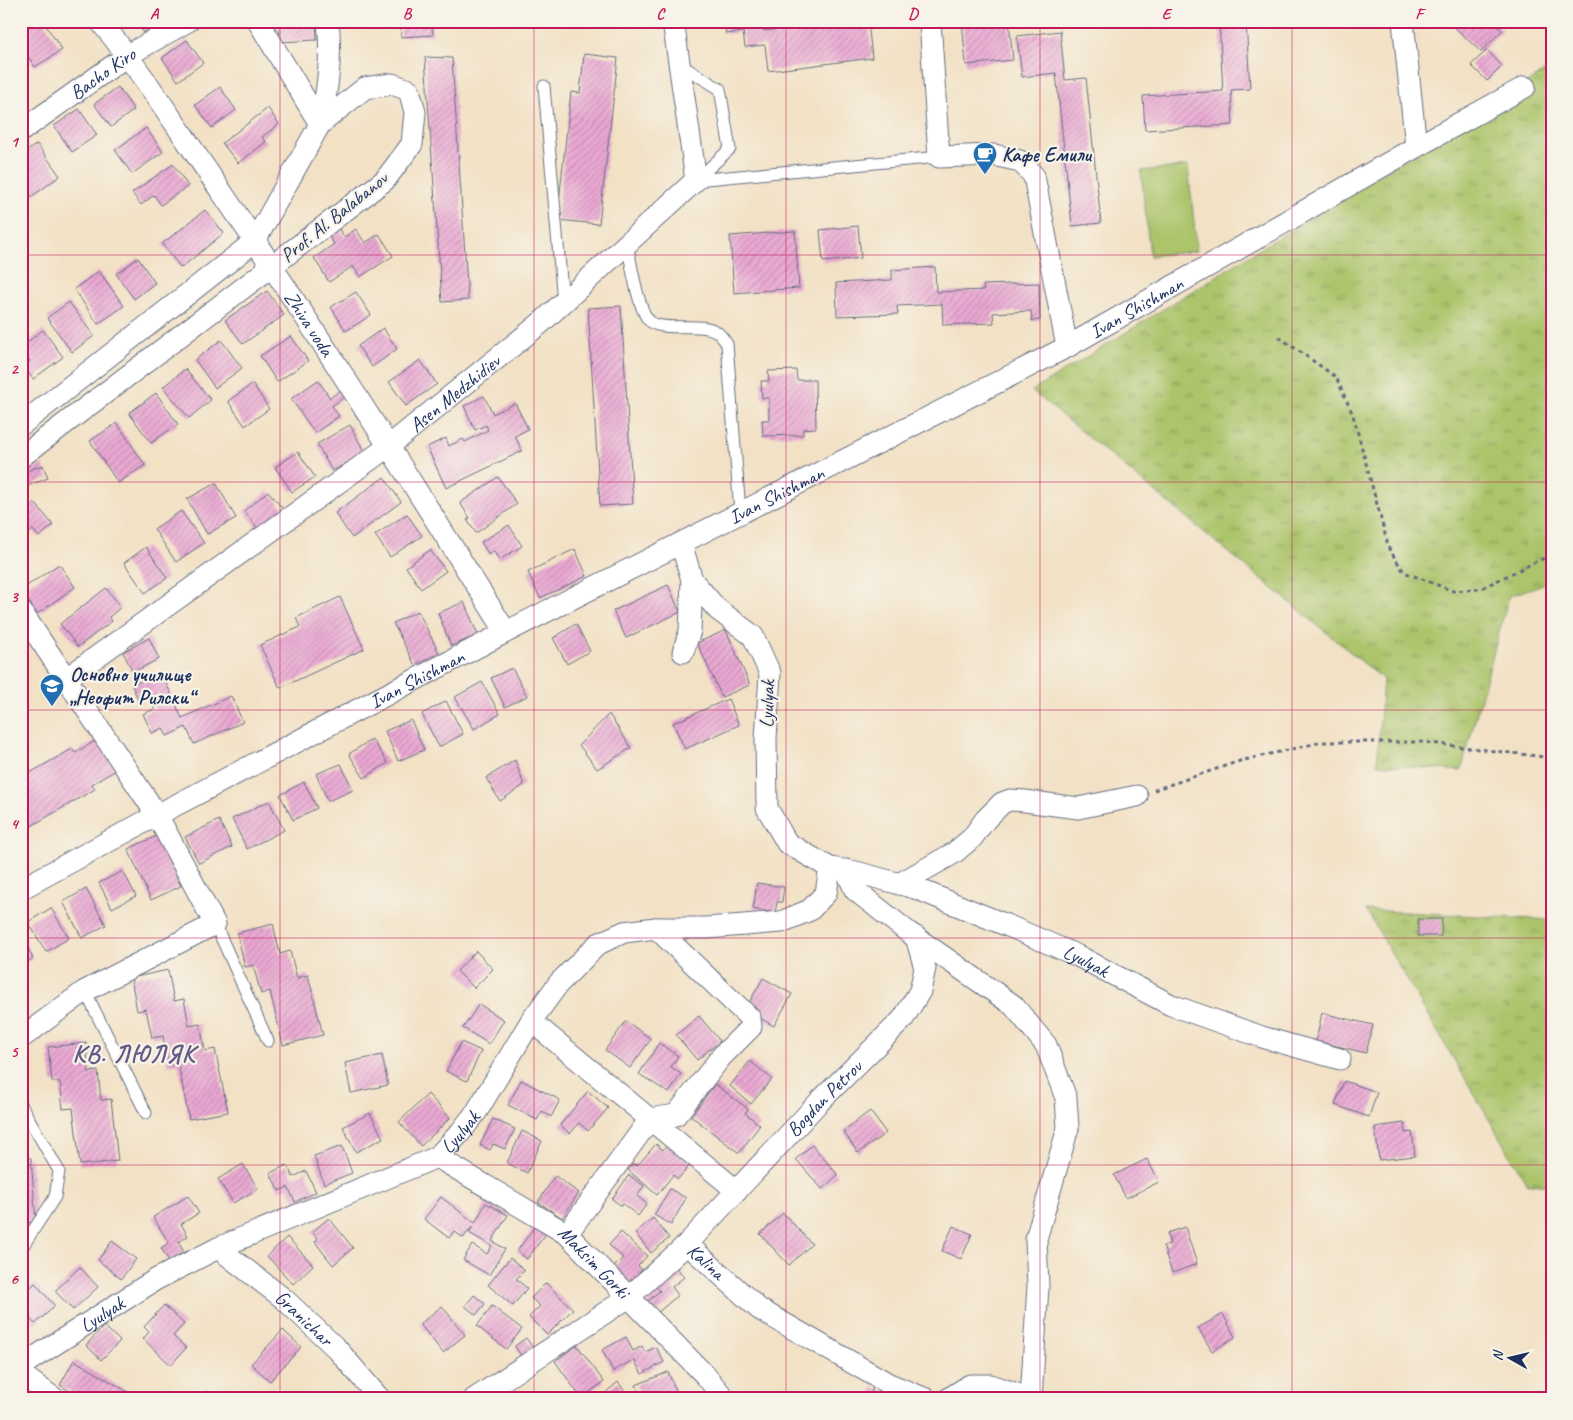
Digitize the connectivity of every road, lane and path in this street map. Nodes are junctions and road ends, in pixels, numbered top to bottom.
1 (100, 21) edge
2 (188, 21) edge
3 (258, 21) edge
4 (328, 21) edge
5 (673, 21) edge
6 (930, 21) edge
7 (1403, 21) edge
8 (128, 55) junction
9 (679, 64) junction
10 (544, 86) dead end
11 (1525, 87) dead end
12 (320, 124) junction
13 (21, 131) edge
14 (1416, 147) junction
15 (939, 157) junction
16 (696, 180) junction
17 (255, 241) junction
18 (627, 243) junction
19 (272, 267) junction
20 (564, 302) junction
21 (1279, 337) dead end
22 (1067, 346) junction
23 (21, 425) edge
24 (389, 446) junction
25 (21, 457) edge
26 (740, 512) junction
27 (681, 542) junction
28 (1552, 556) edge
29 (692, 580) junction
30 (21, 611) edge
31 (506, 632) junction
32 (683, 652) dead end
33 (67, 678) junction
34 (1552, 758) edge
35 (1137, 796) joint
36 (157, 815) junction
37 (838, 869) junction
38 (899, 884) junction
39 (21, 889) edge
40 (215, 924) junction
41 (656, 928) junction
42 (916, 937) junction
43 (85, 991) junction
44 (531, 1021) junction
45 (21, 1038) edge
46 (268, 1041) dead end
47 (1340, 1059) dead end
48 (21, 1105) edge
49 (146, 1113) dead end
50 (650, 1119) junction
51 (437, 1157) junction
52 (737, 1191) junction
53 (567, 1234) junction
54 (687, 1244) junction
55 (218, 1248) junction
56 (21, 1249) edge
57 (630, 1297) junction
58 (21, 1366) edge
59 (21, 1374) edge
60 (55, 1399) edge
61 (380, 1399) edge
62 (474, 1399) edge
63 (725, 1399) edge
64 (926, 1399) edge
65 (948, 1399) edge

1 - 8 street, Zhiva voda
2 - 8 street, Bacho Kiro
3 - 12 street
4 - 12 street
5 - 9 street
6 - 15 street
7 - 14 street
8 - 13 street, Bacho Kiro
8 - 17 street, Zhiva voda
9 - 16 street
9 - 16 lane
10 - 20 lane
11 - 14 street, Ivan Shishman
12 - 17 street, Prof. Al. Balabanov
12 - 19 street, Prof. Al. Balabanov
14 - 22 street, Ivan Shishman
15 - 16 lane
15 - 22 street
16 - 18 street, Asen Medzhidiev
17 - 19 street, Zhiva voda
17 - 23 street, Prof. Al. Balabanov
18 - 20 street, Asen Medzhidiev
18 - 26 lane
19 - 24 street, Zhiva voda
19 - 25 street, Prof. Al. Balabanov
20 - 24 street, Asen Medzhidiev
21 - 28 path
22 - 26 street, Ivan Shishman
24 - 31 street, Zhiva voda
24 - 33 street, Asen Medzhidiev
26 - 27 street, Ivan Shishman
27 - 29 street, Lyulyak
27 - 31 street, Ivan Shishman
29 - 32 street
29 - 37 street, Lyulyak
30 - 33 street
31 - 36 street, Ivan Shishman
33 - 36 street
34 - 35 path
35 - 38 street
36 - 39 street, Ivan Shishman
36 - 40 street
37 - 38 street, Lyulyak
37 - 41 street, Lyulyak
37 - 42 street
38 - 47 street, Lyulyak
40 - 43 street
40 - 46 lane
41 - 44 street, Lyulyak
41 - 50 street
42 - 52 street, Bogdan Petrov
42 - 65 street
43 - 45 street
43 - 49 lane
44 - 50 street
44 - 51 street, Lyulyak
48 - 56 lane
50 - 52 street
50 - 53 street
51 - 53 street, Maksim Gorki
51 - 55 street, Lyulyak
52 - 54 street, Bogdan Petrov
53 - 57 street, Maksim Gorki
54 - 57 street, Kalina
54 - 64 street, Kalina
55 - 58 street, Lyulyak
55 - 61 street, Granichar
57 - 62 street, Kalina
57 - 63 street, Maksim Gorki
59 - 60 street

